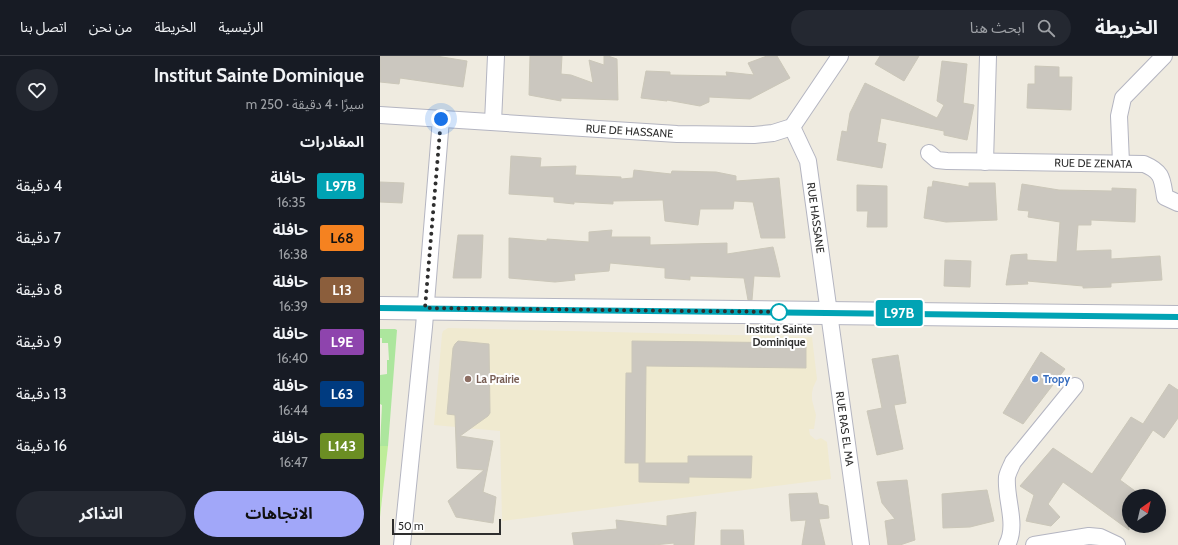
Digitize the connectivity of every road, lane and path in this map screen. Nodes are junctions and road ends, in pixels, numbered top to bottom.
1 (496, 56) edge
2 (840, 56) edge
3 (988, 56) edge
4 (1164, 56) edge
5 (380, 115) edge
6 (441, 119) junction
7 (493, 122) junction
8 (792, 127) junction
9 (929, 153) dead end
10 (985, 162) junction
11 (1121, 163) junction
12 (1178, 203) edge
13 (380, 308) edge
14 (425, 308) junction
15 (829, 312) junction
16 (1178, 317) edge
17 (1075, 386) dead end
18 (402, 545) edge
19 (860, 545) edge
20 (1008, 545) edge
21 (1034, 545) edge
22 (1118, 545) edge

1 - 7 street
2 - 8 street
3 - 10 street
4 - 11 street
5 - 6 street, RUE DE HASSANE
6 - 7 street, RUE DE HASSANE
6 - 14 street
7 - 8 street, RUE DE HASSANE
8 - 15 street, RUE HASSANE
9 - 10 street, RUE DE ZENATA
10 - 11 street, RUE DE ZENATA
11 - 12 street, RUE DE ZENATA
13 - 14 main road
14 - 15 main road
14 - 18 street
15 - 16 main road
15 - 19 street, RUE RAS EL MA
17 - 20 street
21 - 22 street

